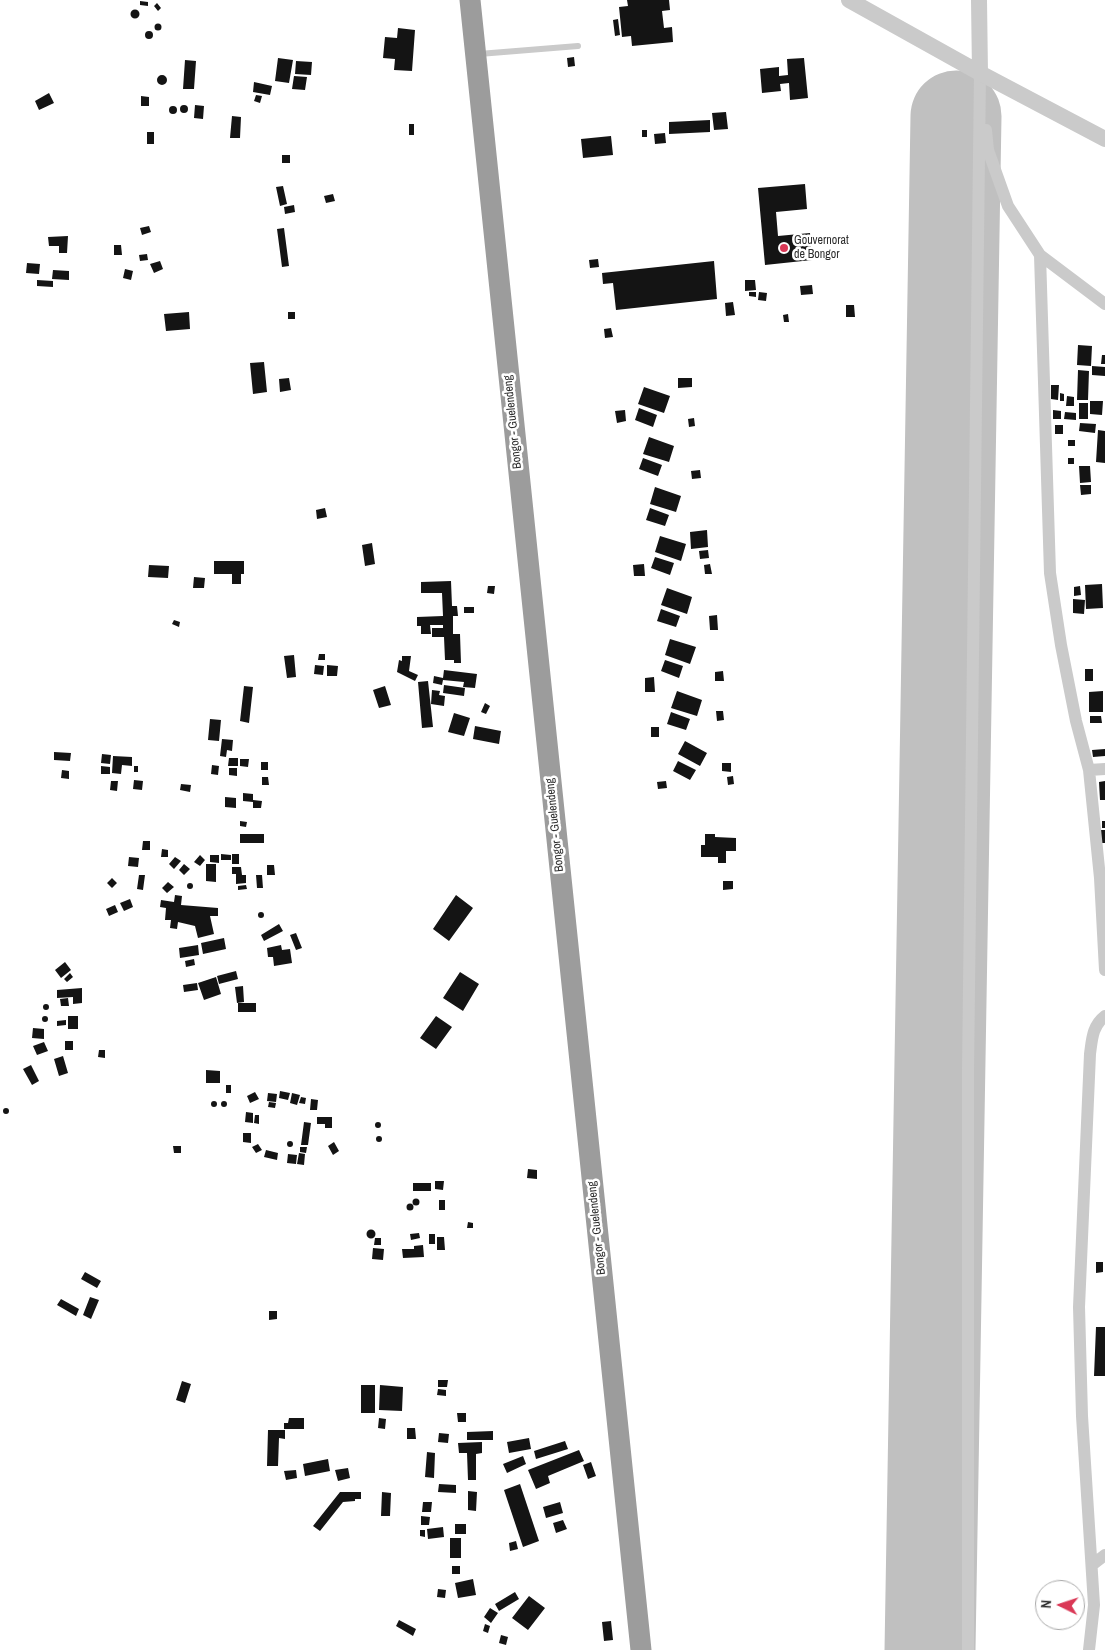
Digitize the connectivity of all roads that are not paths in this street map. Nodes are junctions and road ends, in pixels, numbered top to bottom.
1 (470, 0) edge
2 (849, 0) edge
3 (979, 0) edge
4 (578, 46) dead end
5 (476, 55) junction
6 (980, 73) junction
7 (1105, 139) edge
8 (1040, 255) junction
9 (1105, 304) edge
10 (1105, 769) edge
11 (1089, 770) junction
12 (1105, 970) edge
13 (1105, 1016) edge
14 (1105, 1555) edge
15 (1092, 1565) junction
16 (1099, 1606) edge
17 (641, 1650) edge
18 (968, 1650) edge
19 (1089, 1650) edge

1 - 5 highway, Bongor - Guelendeng
2 - 6 street
3 - 6 street
4 - 5 lane
5 - 17 highway, Bongor - Guelendeng
6 - 7 street
6 - 8 street
6 - 18 street
8 - 9 street
8 - 11 street
10 - 11 street
11 - 12 street
13 - 15 street
14 - 15 street
15 - 16 street
16 - 19 street

